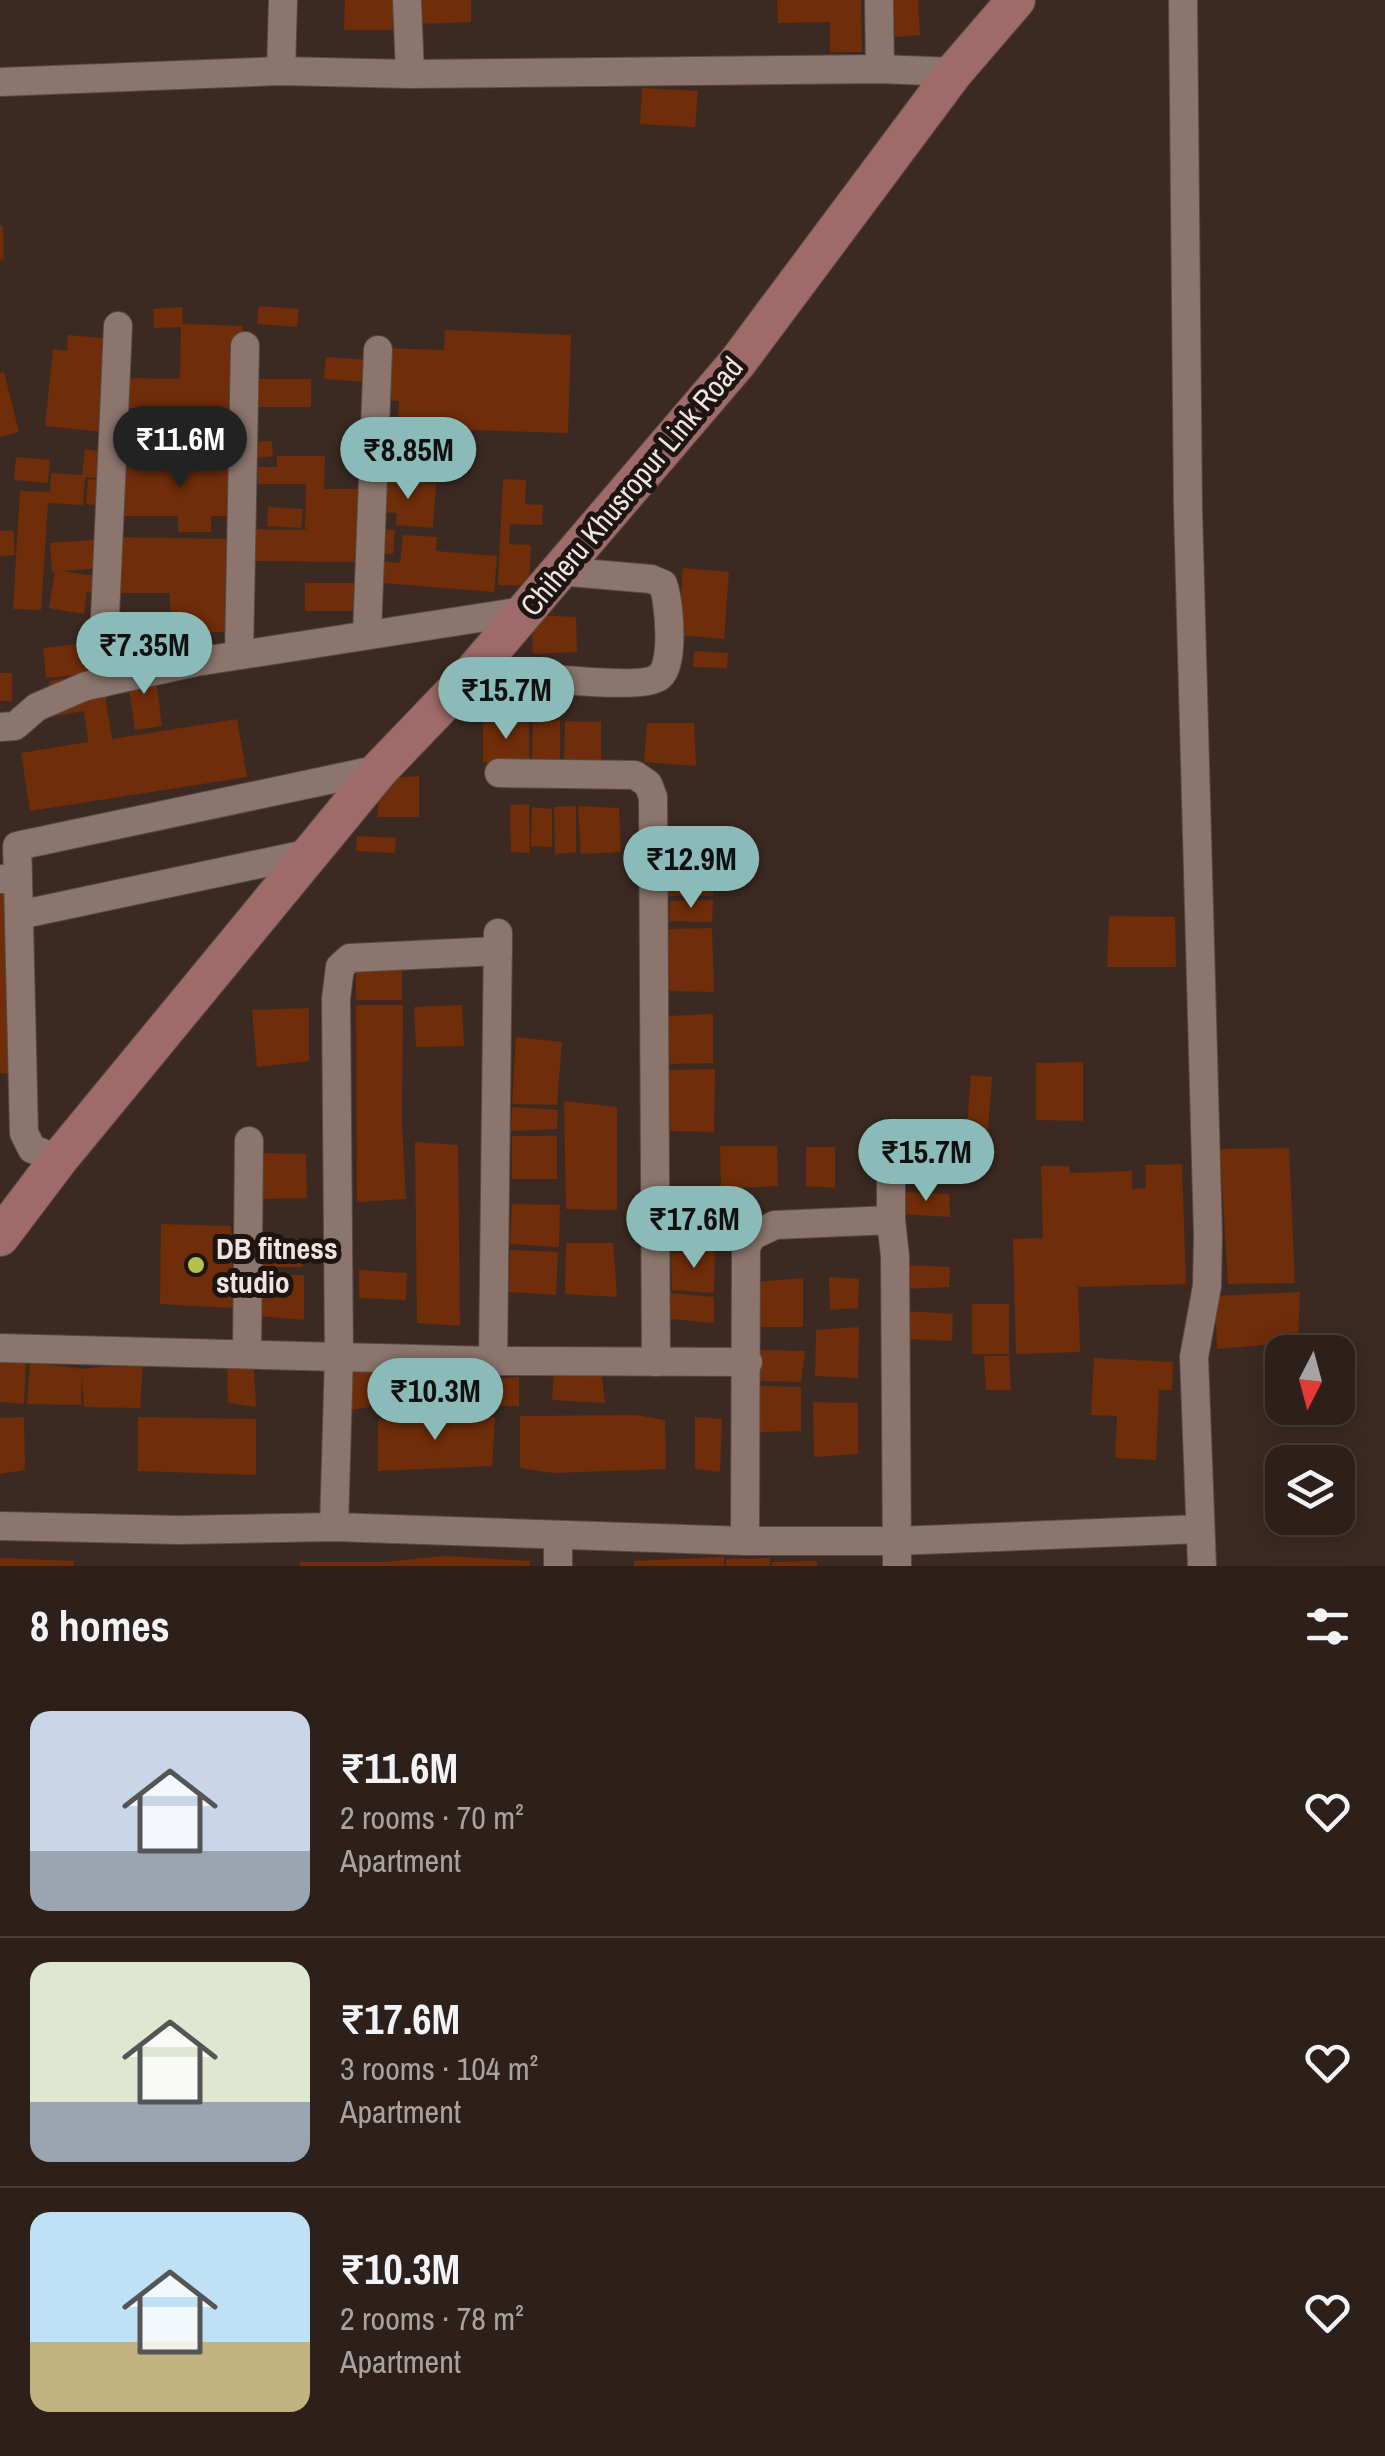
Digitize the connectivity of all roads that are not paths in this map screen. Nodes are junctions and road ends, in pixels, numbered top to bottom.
1 (284, 0) edge
2 (407, 0) edge
3 (879, 0) edge
4 (1016, 0) edge
5 (1183, 0) edge
6 (880, 69) junction
7 (281, 72) junction
8 (954, 72) junction
9 (410, 74) junction
10 (0, 82) edge
11 (118, 326) dead end
12 (246, 346) dead end
13 (378, 350) dead end
14 (558, 571) junction
15 (524, 611) junction
16 (367, 634) junction
17 (239, 655) junction
18 (474, 670) junction
19 (102, 683) junction
20 (0, 727) edge
21 (380, 769) junction
22 (499, 773) dead end
23 (311, 853) junction
24 (9, 879) edge
25 (19, 915) junction
26 (249, 1141) dead end
27 (891, 1144) dead end
28 (59, 1159) junction
29 (891, 1220) junction
30 (0, 1238) edge
31 (0, 1348) edge
32 (246, 1354) junction
33 (339, 1356) junction
34 (492, 1361) junction
35 (656, 1362) junction
36 (748, 1362) junction
37 (0, 1526) edge
38 (334, 1527) junction
39 (1200, 1529) junction
40 (558, 1536) junction
41 (746, 1541) junction
42 (897, 1553) edge
43 (558, 1566) edge
44 (1202, 1566) edge

1 - 7 street
2 - 9 street
3 - 6 street
4 - 8 street, Chiheru Khusropur Link Road
5 - 39 street
6 - 8 street
6 - 9 street
7 - 9 street
7 - 10 street
8 - 14 street, Chiheru Khusropur Link Road
11 - 19 street
12 - 17 street
13 - 16 street
14 - 15 street, Chiheru Khusropur Link Road
14 - 18 street
15 - 16 street
15 - 18 street, Chiheru Khusropur Link Road
16 - 17 street
17 - 19 street
18 - 21 street, Chiheru Khusropur Link Road
19 - 20 street
21 - 23 street, Chiheru Khusropur Link Road
21 - 24 street
22 - 35 street
23 - 25 street
23 - 28 street, Chiheru Khusropur Link Road
24 - 25 street
25 - 28 street
26 - 32 street
27 - 29 street
28 - 30 street, Chiheru Khusropur Link Road
29 - 36 street
29 - 42 street
31 - 32 street
32 - 33 street
33 - 34 street
33 - 34 street
33 - 38 street
34 - 35 street
35 - 36 street
36 - 41 street
37 - 38 street
38 - 40 street
39 - 42 street
39 - 44 street
40 - 41 street
40 - 43 street
41 - 42 street

